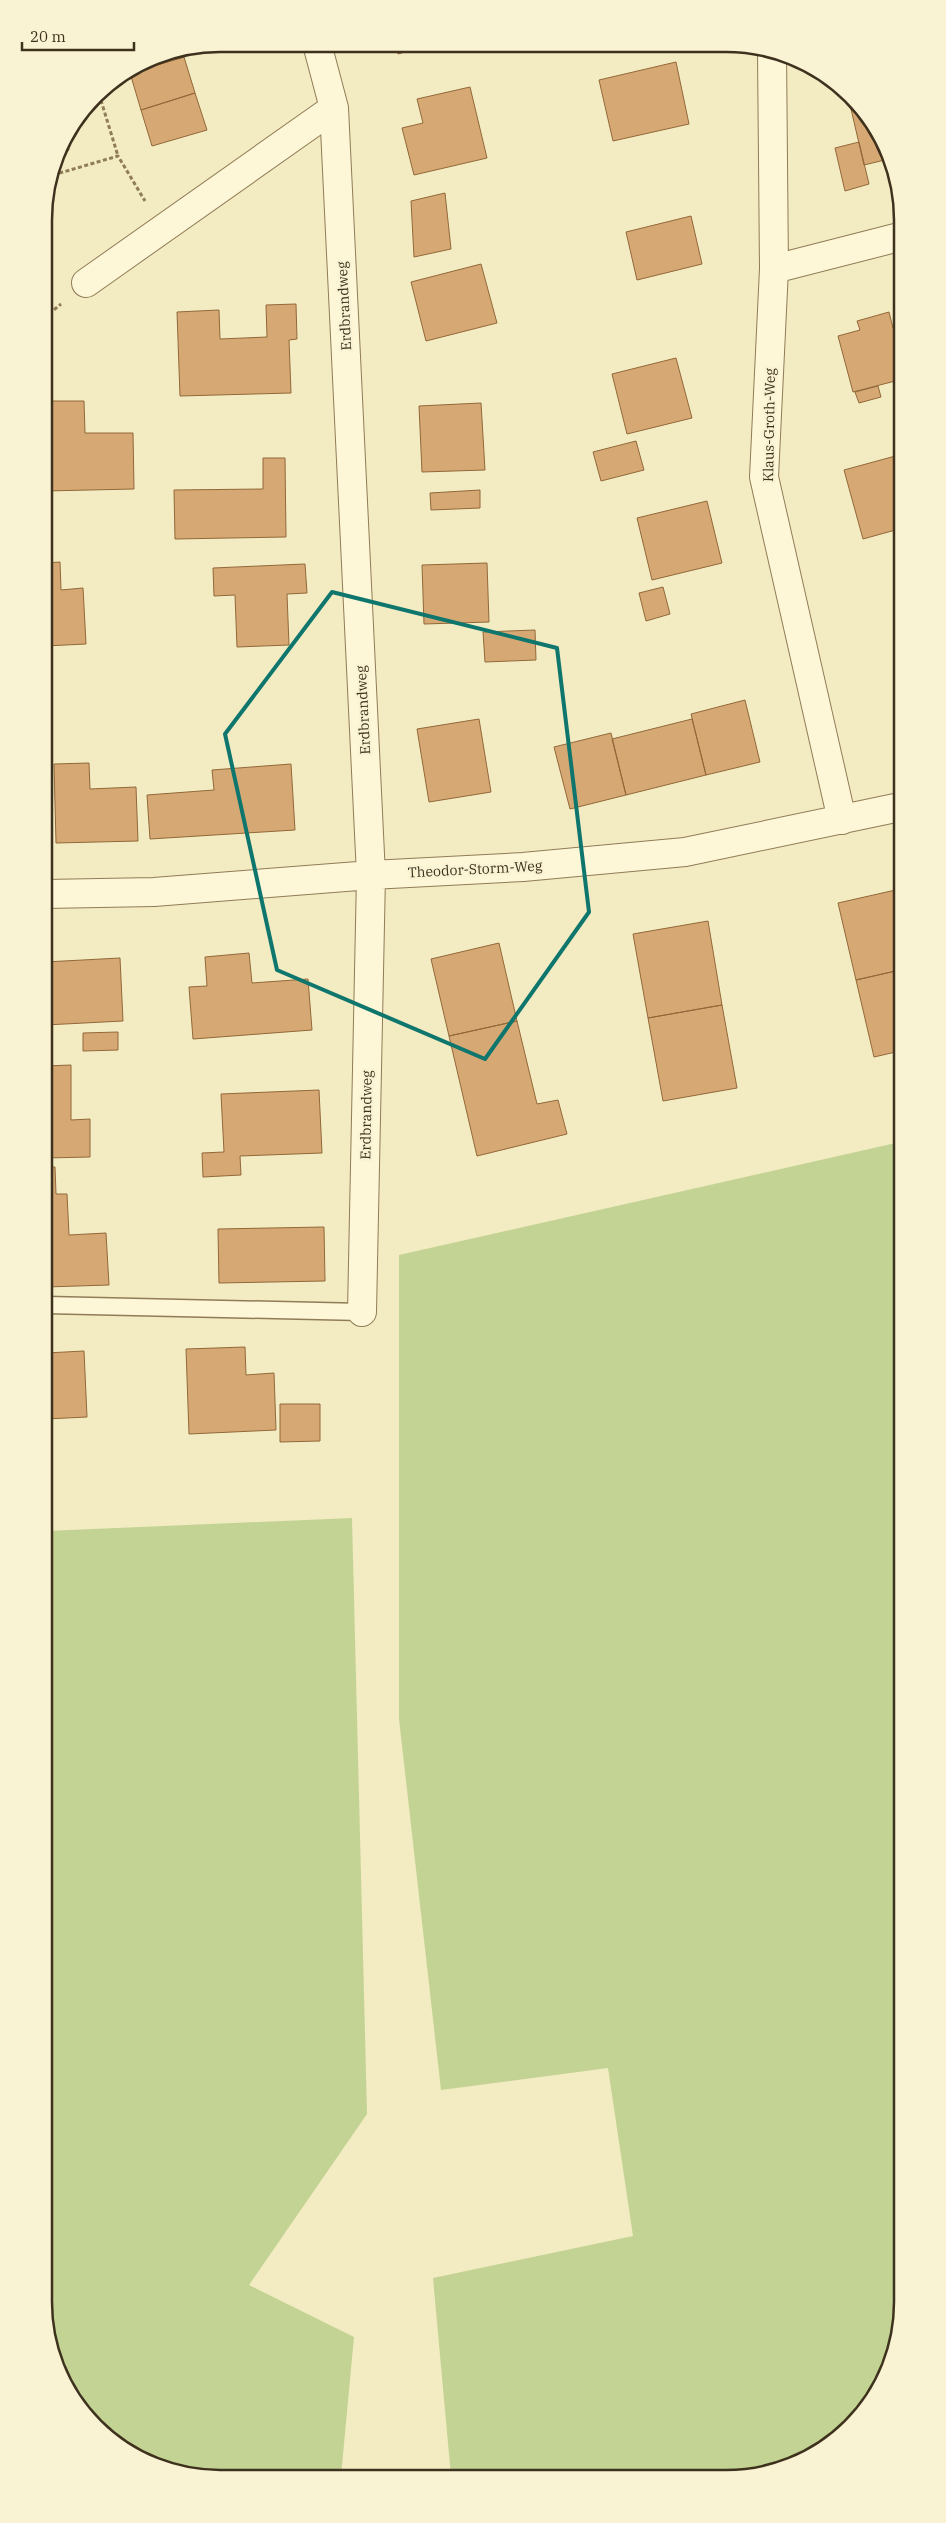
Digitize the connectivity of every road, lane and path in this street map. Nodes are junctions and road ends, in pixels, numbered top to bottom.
1 (319, 52) edge
2 (772, 59) edge
3 (102, 102) edge
4 (334, 108) junction
5 (118, 156) junction
6 (59, 173) edge
7 (162, 229) junction
8 (894, 238) edge
9 (774, 269) junction
10 (86, 283) dead end
11 (894, 808) edge
12 (842, 820) junction
13 (371, 874) junction
14 (53, 894) edge
15 (52, 1305) edge
16 (362, 1312) joint

1 - 4 street, Erdbrandweg
2 - 9 street, Klaus-Groth-Weg
3 - 5 path
4 - 7 street
4 - 13 street, Erdbrandweg
5 - 6 path
5 - 7 path
7 - 10 street
8 - 9 street
9 - 12 street, Klaus-Groth-Weg
11 - 12 street, Theodor-Storm-Weg
12 - 13 street, Theodor-Storm-Weg
13 - 14 street, Theodor-Storm-Weg
13 - 16 street, Erdbrandweg
15 - 16 lane

